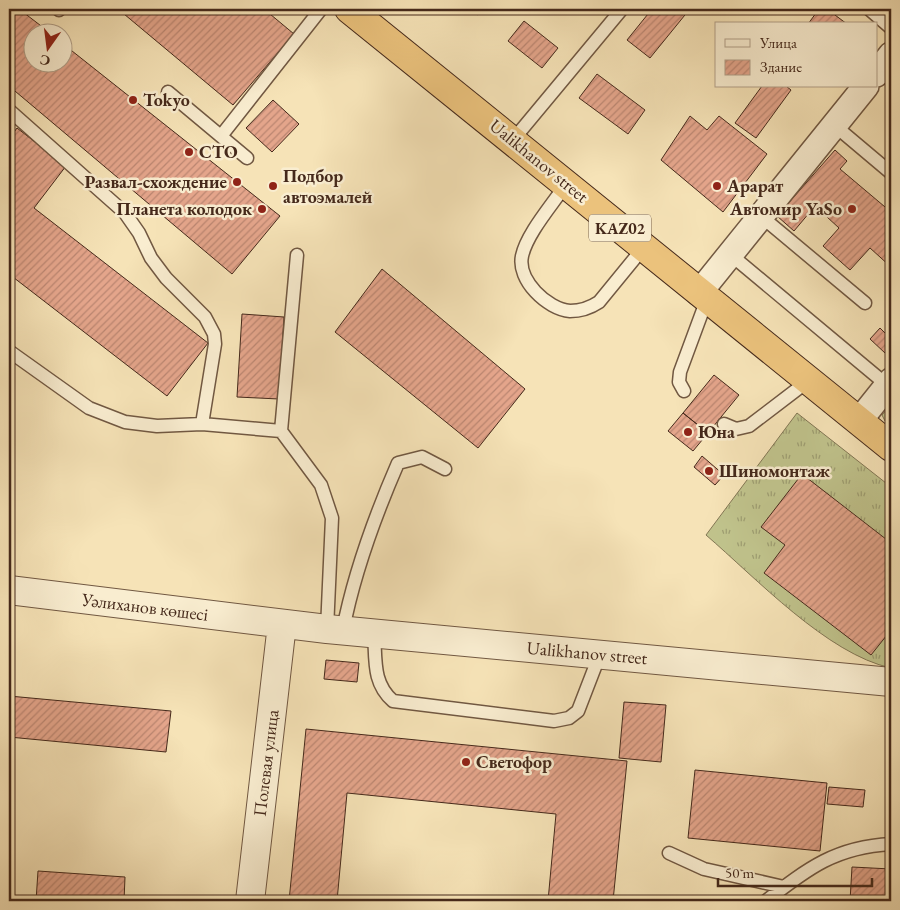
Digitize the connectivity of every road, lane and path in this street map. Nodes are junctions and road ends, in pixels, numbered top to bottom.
1 (321, 9) edge
2 (349, 9) edge
3 (622, 9) edge
4 (869, 9) edge
5 (891, 28) edge
6 (891, 56) edge
7 (878, 72) edge
8 (864, 88) edge
9 (168, 92) dead end
10 (9, 110) edge
11 (834, 125) junction
12 (221, 136) junction
13 (513, 140) junction
14 (247, 158) dead end
15 (891, 173) edge
16 (566, 184) junction
17 (762, 217) junction
18 (644, 247) junction
19 (731, 255) junction
20 (297, 256) dead end
21 (703, 296) junction
22 (865, 303) dead end
23 (9, 351) edge
24 (808, 381) junction
25 (889, 383) edge
26 (684, 391) dead end
27 (859, 421) junction
28 (202, 424) junction
29 (724, 424) dead end
30 (281, 431) junction
31 (891, 447) edge
32 (445, 469) dead end
33 (9, 590) edge
34 (282, 624) junction
35 (335, 630) junction
36 (374, 633) junction
37 (600, 654) junction
38 (891, 682) edge
39 (891, 844) edge
40 (669, 852) dead end
41 (784, 887) junction
42 (250, 901) edge
43 (766, 901) edge

1 - 12 lane
2 - 13 highway, Ualikhanov street / KАZ02
3 - 13 lane
4 - 5 lane
6 - 7 street
8 - 11 street
9 - 12 lane
10 - 28 lane
11 - 15 lane
11 - 17 street
12 - 14 lane
13 - 16 highway, Ualikhanov street / KАZ02
16 - 18 highway, Ualikhanov street / KАZ02
16 - 18 lane
17 - 19 street
17 - 22 lane
18 - 21 highway, Ualikhanov street / KАZ02
19 - 21 street
19 - 25 lane
20 - 30 lane
21 - 24 highway, Ualikhanov street / KАZ02
21 - 26 lane
23 - 28 lane
24 - 27 highway, Ualikhanov street / KАZ02
24 - 29 lane
25 - 27 street
27 - 31 highway, Ualikhanov street / KАZ02
28 - 30 lane
30 - 35 lane
32 - 35 lane
33 - 34 street, Уәлиханов көшесі
34 - 35 street, Ualikhanov street
34 - 42 street, Полевая улица
35 - 36 street, Ualikhanov street
36 - 37 street, Ualikhanov street
36 - 37 lane
37 - 38 street, Ualikhanov street
39 - 41 lane
40 - 41 lane
41 - 43 lane

